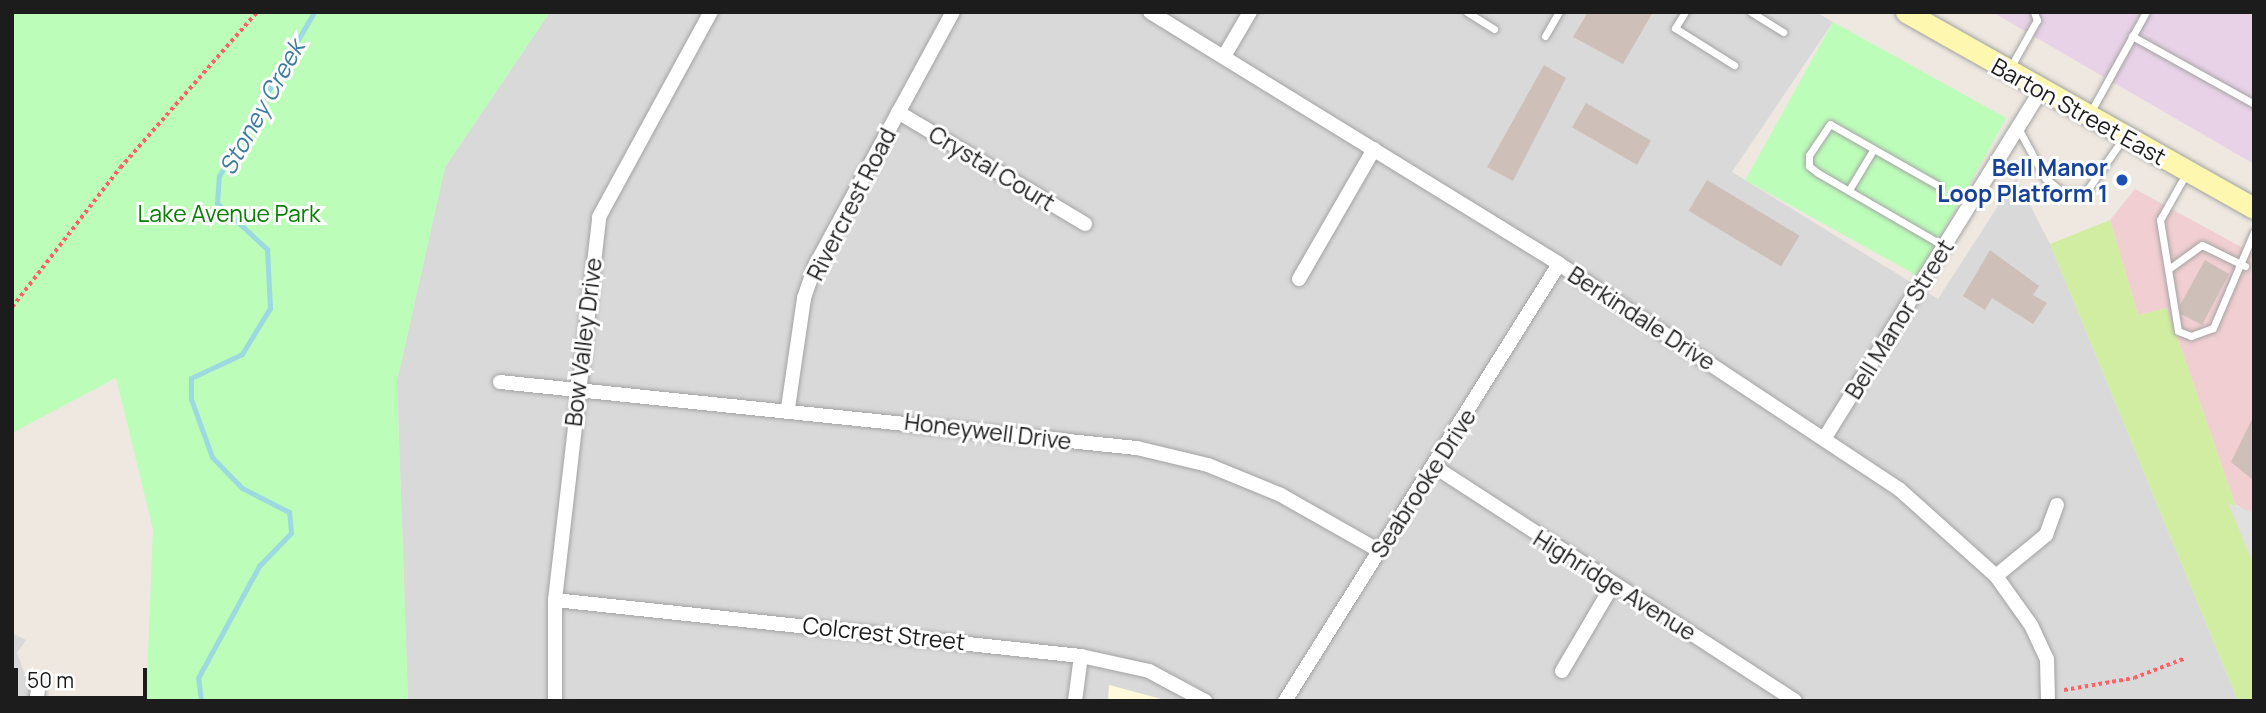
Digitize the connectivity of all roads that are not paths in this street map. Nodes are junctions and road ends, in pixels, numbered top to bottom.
1 (711, 12) edge
2 (953, 12) edge
3 (1150, 12) edge
4 (1250, 12) edge
5 (1467, 12) edge
6 (1559, 12) edge
7 (1685, 12) edge
8 (1751, 12) edge
9 (1906, 12) edge
10 (2034, 12) edge
11 (2146, 12) edge
12 (1494, 29) dead end
13 (1783, 32) dead end
14 (1545, 36) dead end
15 (2133, 36) junction
16 (1226, 53) junction
17 (1734, 65) dead end
18 (2007, 72) junction
19 (2041, 91) junction
20 (2254, 104) edge
21 (898, 112) junction
22 (2088, 117) junction
23 (2018, 128) junction
24 (2124, 137) junction
25 (1374, 149) junction
26 (1873, 150) junction
27 (2187, 171) junction
28 (1939, 186) dead end
29 (1849, 190) junction
30 (2254, 208) edge
31 (1085, 224) dead end
32 (2254, 232) edge
33 (1944, 246) junction
34 (1559, 264) junction
35 (2245, 266) junction
36 (2170, 268) junction
37 (1299, 278) dead end
38 (500, 382) dead end
39 (576, 390) junction
40 (788, 408) junction
41 (1824, 439) junction
42 (1435, 467) junction
43 (2057, 505) dead end
44 (1378, 550) junction
45 (1996, 576) junction
46 (1612, 586) junction
47 (555, 600) junction
48 (1081, 656) junction
49 (1562, 671) dead end
50 (2050, 696) edge
51 (555, 701) edge
52 (1075, 701) edge
53 (1205, 701) edge
54 (1285, 701) edge
55 (1795, 701) edge

1 - 39 street, Bow Valley Drive
2 - 21 street, Rivercrest Road
3 - 16 street, Berkindale Drive
4 - 16 street
5 - 12 lane
6 - 14 lane
7 - 17 lane
8 - 13 lane
9 - 18 main road, Barton Street East
10 - 18 lane
11 - 15 lane
15 - 20 lane
15 - 22 lane
16 - 25 street, Berkindale Drive
18 - 19 main road, Barton Street East
19 - 22 main road, Barton Street East
19 - 23 street, Bell Manor Street
21 - 31 street, Crystal Court
21 - 40 street, Rivercrest Road
22 - 24 main road, Barton Street East
23 - 24 lane
23 - 33 street, Bell Manor Street
24 - 27 main road, Barton Street East
25 - 34 street, Berkindale Drive
25 - 37 street
26 - 28 lane
26 - 29 lane
26 - 29 lane
27 - 30 main road, Barton Street East
27 - 36 lane
29 - 33 lane
32 - 35 lane
33 - 41 street, Bell Manor Street
34 - 41 street, Berkindale Drive
34 - 42 street, Seabrooke Drive
35 - 36 lane
35 - 36 lane
38 - 39 street, Honeywell Drive
39 - 40 street, Honeywell Drive
39 - 47 street, Bow Valley Drive
40 - 44 street, Honeywell Drive
41 - 45 street, Berkindale Drive
42 - 44 street, Seabrooke Drive
42 - 46 street, Highridge Avenue
43 - 45 street
44 - 54 street, Seabrooke Drive
45 - 50 street, Berkindale Drive
46 - 49 street
46 - 55 street, Highridge Avenue
47 - 48 street, Colcrest Street
47 - 51 street, Bow Valley Drive
48 - 52 street
48 - 53 street, Colcrest Street

